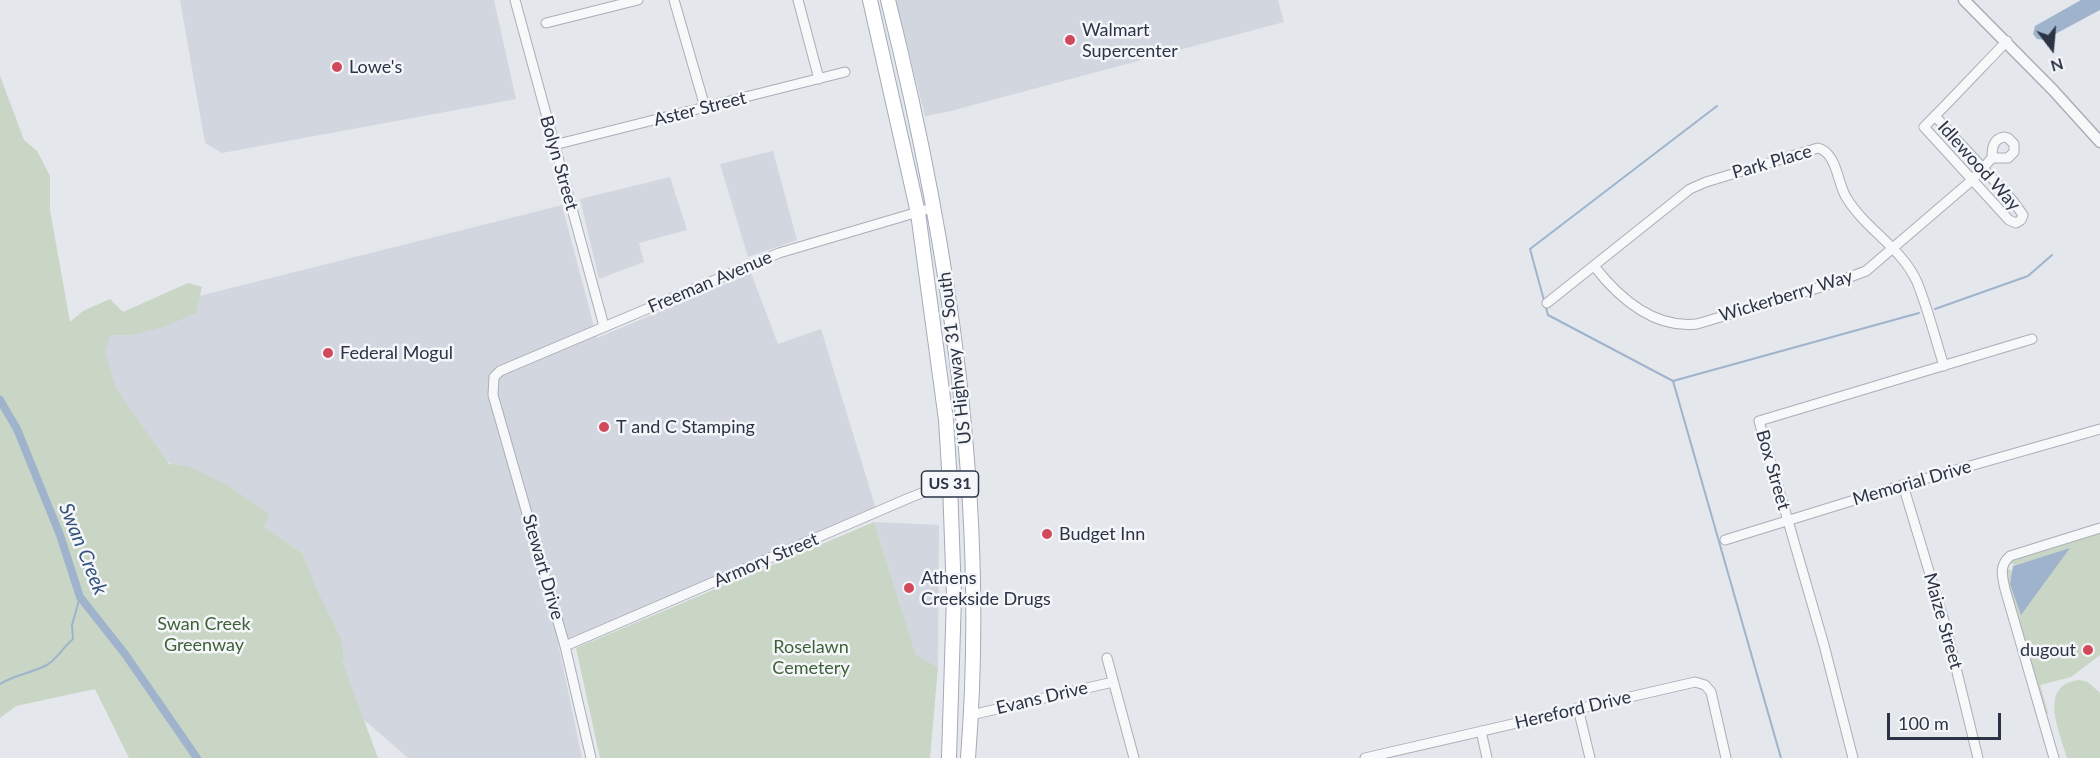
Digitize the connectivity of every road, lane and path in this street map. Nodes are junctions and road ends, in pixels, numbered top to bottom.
1 (515, 0) edge
2 (638, 0) edge
3 (675, 0) edge
4 (798, 0) edge
5 (870, 0) edge
6 (888, 0) edge
7 (1964, 0) edge
8 (546, 23) dead end
9 (2007, 41) junction
10 (845, 72) dead end
11 (819, 79) junction
12 (705, 107) junction
13 (1935, 116) junction
14 (2100, 142) edge
15 (554, 145) junction
16 (1992, 158) dead end
17 (1983, 170) junction
18 (1971, 181) junction
19 (935, 207) junction
20 (918, 213) junction
21 (1892, 248) junction
22 (1594, 266) junction
23 (1546, 303) dead end
24 (604, 326) junction
25 (2032, 339) dead end
26 (1944, 366) junction
27 (494, 377) joint
28 (2100, 429) edge
29 (968, 476) junction
30 (950, 484) junction
31 (1903, 485) junction
32 (1787, 521) junction
33 (2100, 528) edge
34 (1725, 540) dead end
35 (565, 646) junction
36 (1107, 658) dead end
37 (1113, 682) junction
38 (1578, 708) junction
39 (971, 715) junction
40 (1481, 731) junction
41 (591, 758) edge
42 (949, 758) edge
43 (968, 758) edge
44 (1134, 758) edge
45 (1365, 758) edge
46 (1487, 758) edge
47 (1590, 758) edge
48 (1726, 758) edge
49 (1853, 758) edge
50 (1978, 758) edge
51 (2054, 758) edge

1 - 15 street, Bolyn Street
2 - 8 street
3 - 12 street
4 - 11 street
5 - 20 main road, US Highway 31 South / US 31
6 - 19 main road, US Highway 31 South / US 31
7 - 9 street
9 - 13 street
9 - 14 street
10 - 11 street, Aster Street
11 - 12 street, Aster Street
12 - 15 street, Aster Street
13 - 17 street, Idlewood Way
13 - 18 street, Idlewood Way
15 - 24 street, Bolyn Street
16 - 17 street, Wickerberry Way
17 - 18 street, Wickerberry Way
17 - 18 street, Idlewood Way
18 - 21 street, Wickerberry Way
19 - 20 street, Freeman Avenue
19 - 29 main road, US Highway 31 South / US 31
20 - 24 street, Freeman Avenue
20 - 30 main road, US Highway 31 South / US 31
21 - 22 street, Wickerberry Way
21 - 22 street, Park Place
21 - 26 street, Park Place
22 - 23 street, Park Place
24 - 27 street, Freeman Avenue
25 - 26 street, Box Street
26 - 32 street, Box Street
27 - 35 street, Stewart Drive
28 - 31 street, Memorial Drive
29 - 30 street, Armory Street
29 - 39 main road, US Highway 31 South / US 31
30 - 35 street, Armory Street
30 - 42 main road, US Highway 31 South / US 31
31 - 32 street, Memorial Drive
31 - 50 street, Maize Street
32 - 34 street, Memorial Drive
32 - 49 street, Box Street
33 - 51 street
35 - 41 street, Stewart Drive
36 - 37 street
37 - 39 street, Evans Drive
37 - 44 street
38 - 40 street, Hereford Drive
38 - 47 street
38 - 48 street, Hereford Drive
39 - 43 main road, US Highway 31 South / US 31
40 - 45 street, Hereford Drive
40 - 46 street

